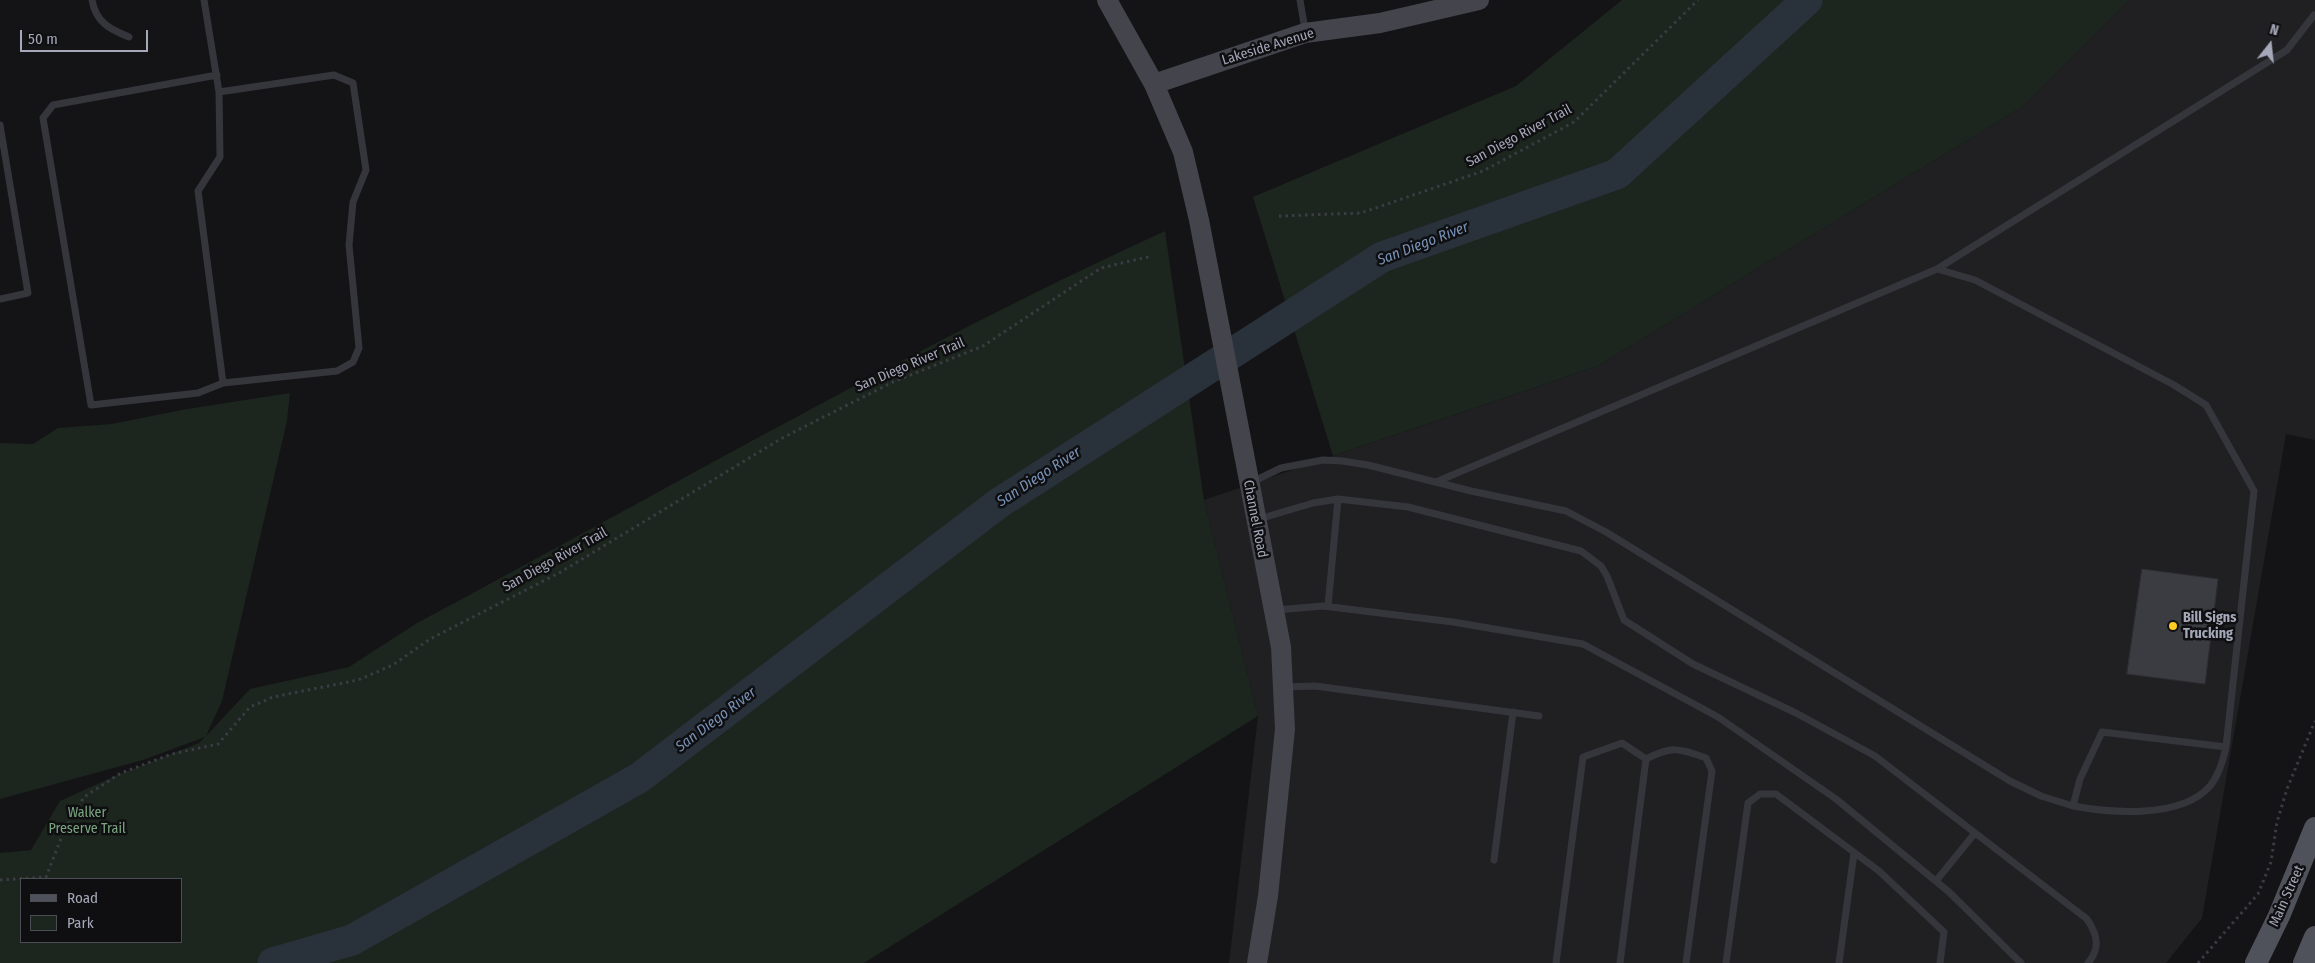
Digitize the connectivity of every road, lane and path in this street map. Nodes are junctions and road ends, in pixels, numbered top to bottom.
1 (92, 0) edge
2 (204, 0) edge
3 (1107, 0) edge
4 (1300, 0) edge
5 (1478, 0) edge
6 (1698, 0) edge
7 (2314, 15) edge
8 (1305, 33) junction
9 (129, 37) dead end
10 (217, 75) junction
11 (1154, 84) junction
12 (220, 92) junction
13 (0, 124) edge
14 (1279, 216) dead end
15 (1152, 256) dead end
16 (1937, 269) junction
17 (0, 299) edge
18 (223, 382) junction
19 (1435, 482) junction
20 (1248, 484) junction
21 (1338, 499) junction
22 (1255, 520) junction
23 (1328, 606) junction
24 (1273, 610) junction
25 (1283, 687) junction
26 (1513, 712) junction
27 (1539, 716) dead end
28 (2315, 721) edge
29 (2226, 747) junction
30 (1646, 759) junction
31 (2073, 806) junction
32 (2315, 828) edge
33 (1975, 833) junction
34 (1854, 852) junction
35 (1494, 860) dead end
36 (46, 878) edge
37 (20, 879) edge
38 (0, 880) edge
39 (1936, 881) junction
40 (2315, 938) edge
41 (1257, 963) edge
42 (1556, 963) edge
43 (1620, 963) edge
44 (1686, 963) edge
45 (1726, 963) edge
46 (1839, 963) edge
47 (1940, 963) edge
48 (2021, 963) edge
49 (2088, 963) edge
50 (2198, 963) edge
51 (2256, 963) edge
52 (2304, 963) edge

1 - 9 lane
2 - 10 lane
3 - 11 main road
4 - 8 lane
5 - 8 main road, Lakeside Avenue
6 - 14 path, San Diego River Trail
7 - 16 lane
8 - 11 main road, Lakeside Avenue
10 - 12 lane
10 - 18 lane
11 - 20 main road, Channel Road
12 - 18 lane
12 - 18 lane
13 - 17 lane
15 - 36 path, San Diego River Trail
16 - 19 lane
16 - 29 lane
19 - 20 lane
19 - 31 lane
20 - 22 main road, Channel Road
21 - 22 lane
21 - 23 lane
21 - 33 lane
22 - 24 main road, Channel Road
23 - 24 lane
23 - 39 lane
24 - 25 main road, Channel Road
25 - 26 lane
25 - 41 main road, Channel Road
26 - 27 lane
26 - 35 lane
28 - 50 path
29 - 31 lane
29 - 31 lane
30 - 42 lane
30 - 43 lane
30 - 44 lane
32 - 51 main road, Main Street
33 - 39 lane
33 - 49 lane
34 - 45 lane
34 - 46 lane
34 - 47 lane
37 - 38 path, San Diego River Trail
39 - 48 lane
40 - 52 main road

